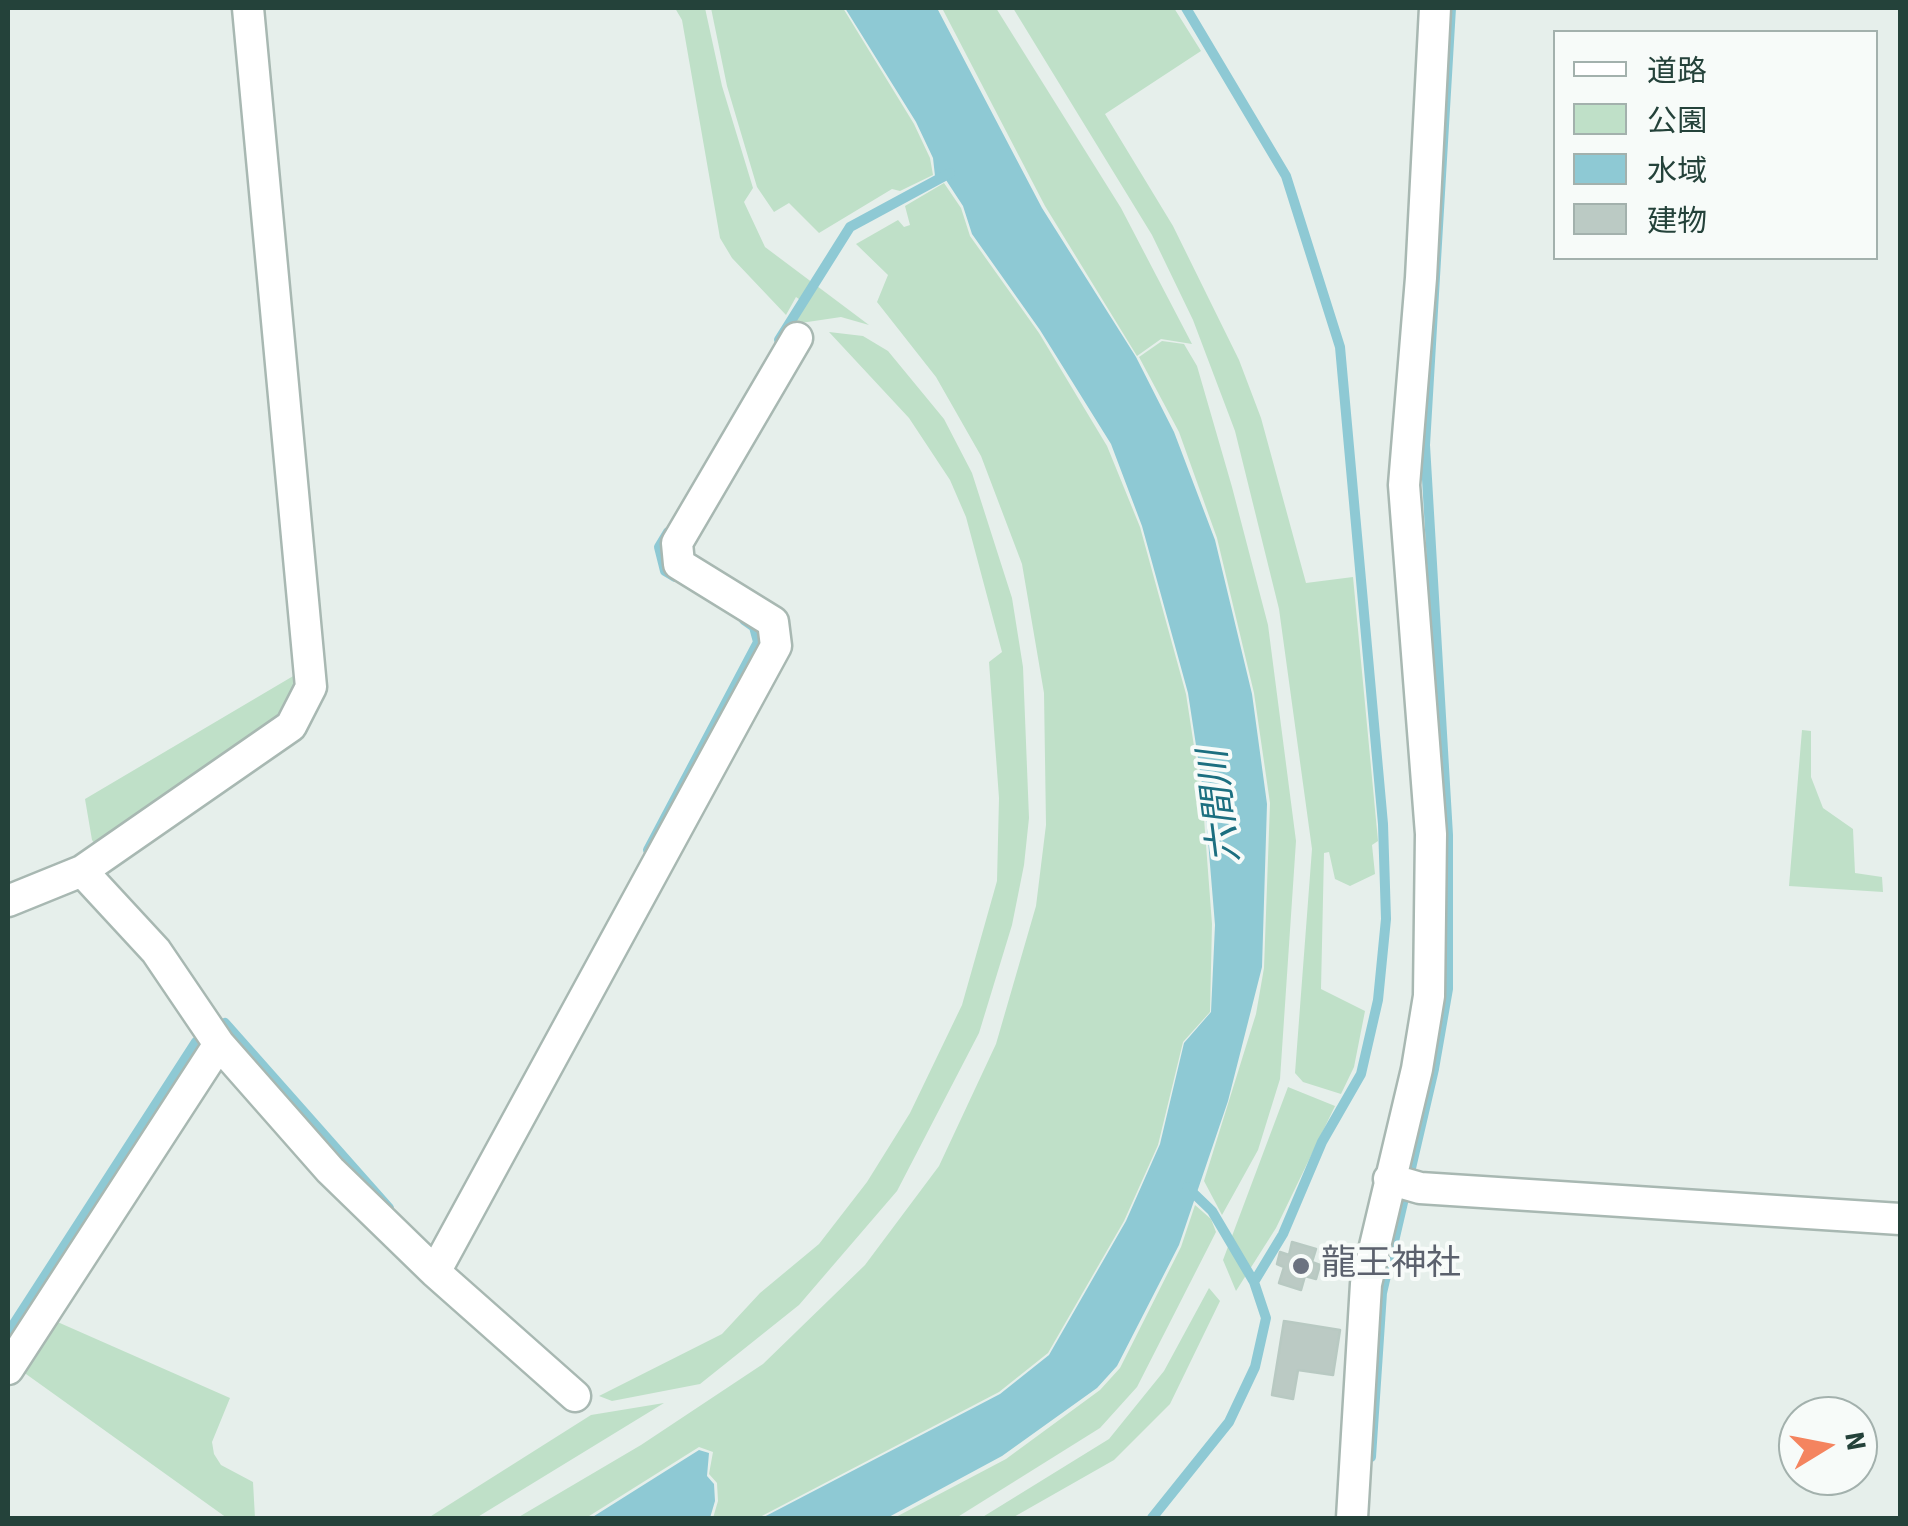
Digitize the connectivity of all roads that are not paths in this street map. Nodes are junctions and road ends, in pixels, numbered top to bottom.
1 (248, 8) edge
2 (1435, 8) edge
3 (797, 338) dead end
4 (82, 871) junction
5 (8, 901) edge
6 (214, 1035) junction
7 (1403, 1183) junction
8 (1900, 1218) edge
9 (435, 1272) junction
10 (8, 1369) edge
11 (575, 1396) dead end
12 (1352, 1518) edge

1 - 4 street
2 - 7 street
3 - 9 street
4 - 5 street
4 - 6 street
6 - 9 street
6 - 10 street
7 - 8 street
7 - 12 street
9 - 11 street

